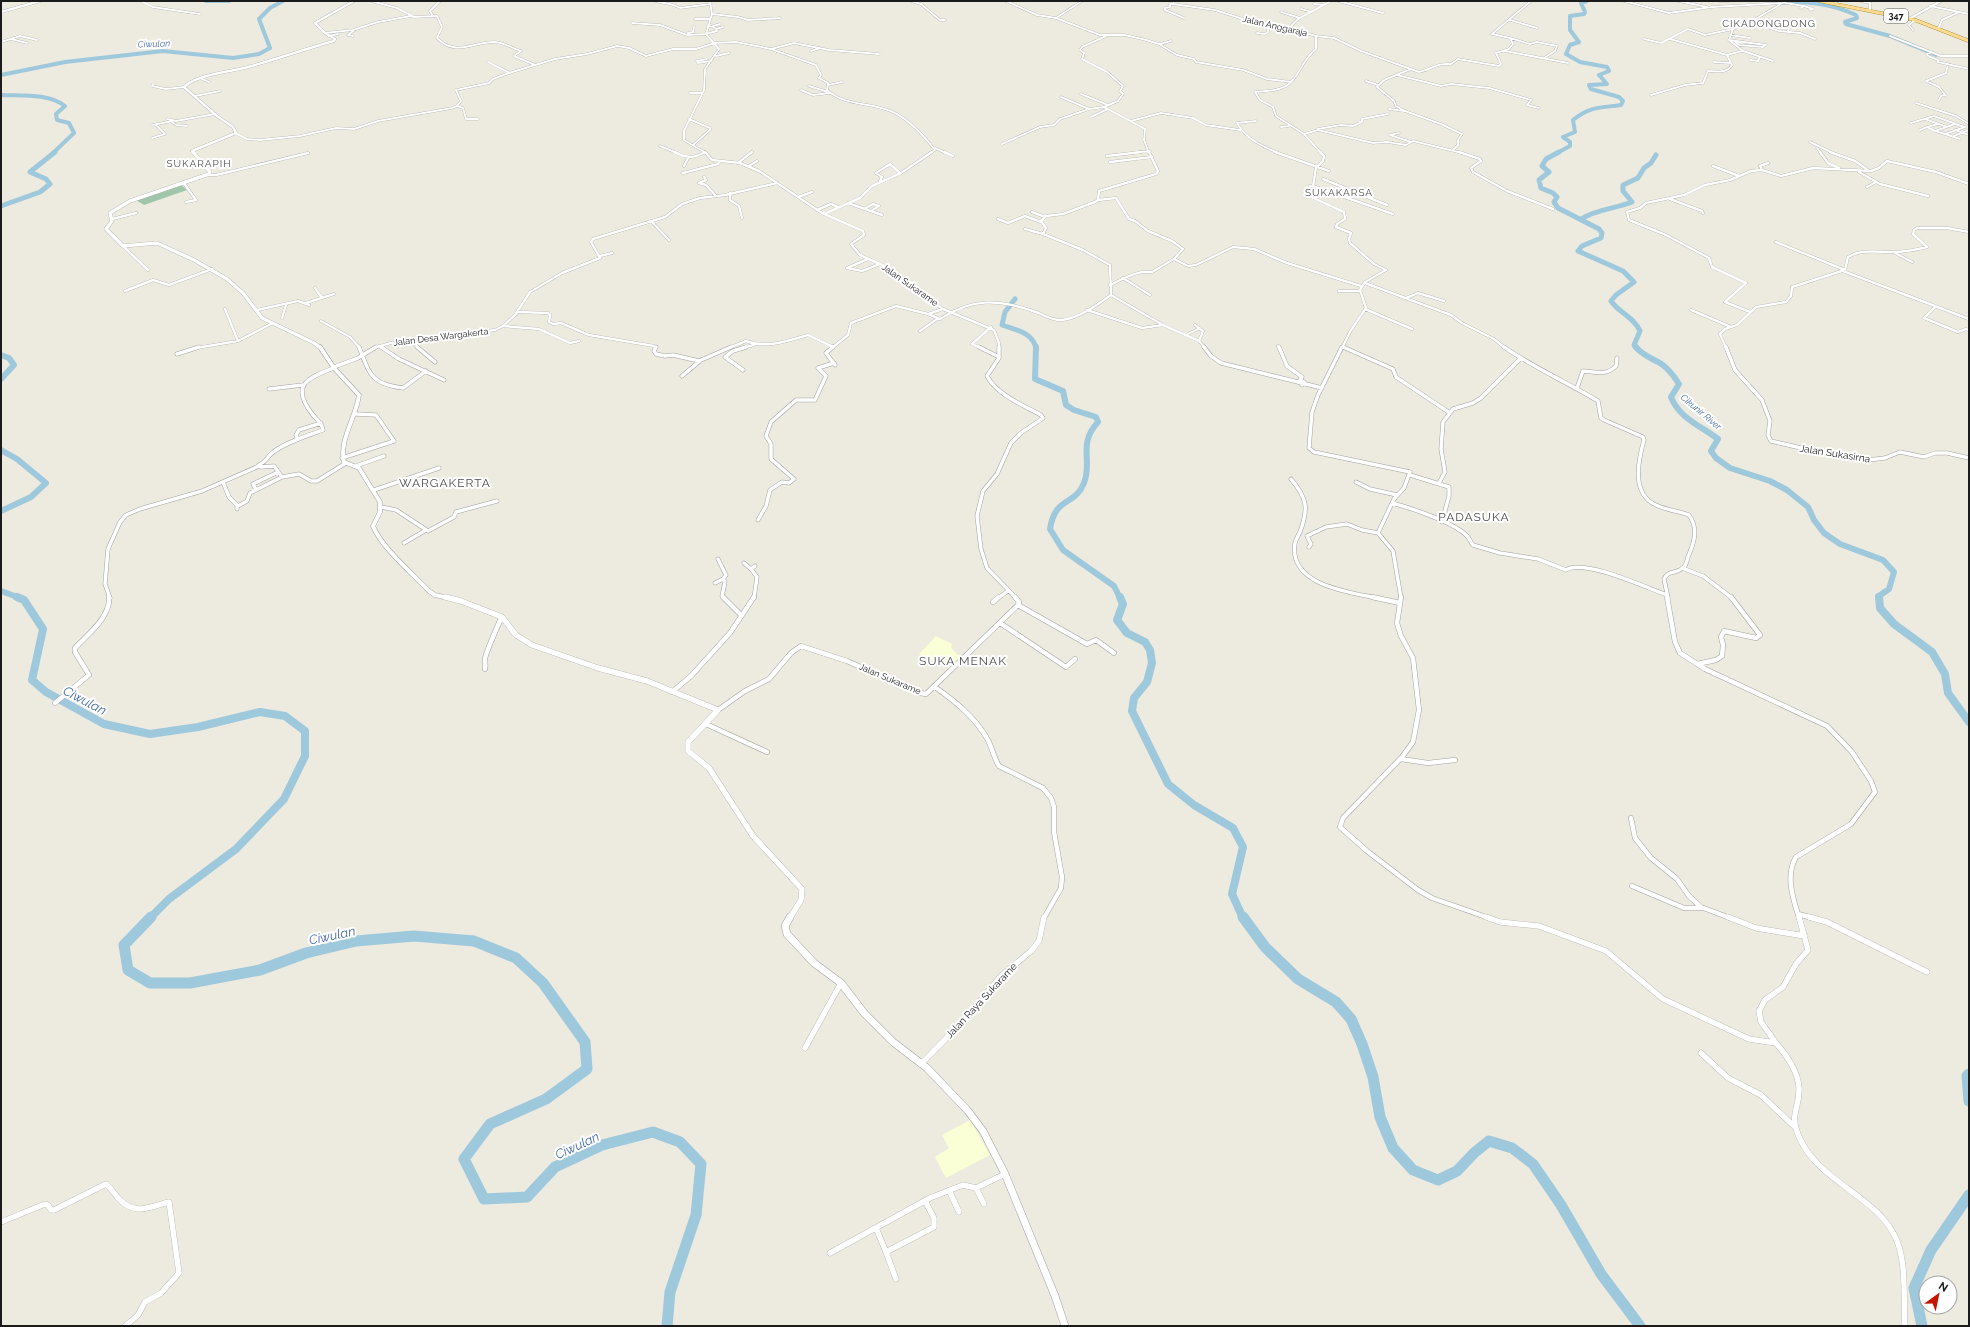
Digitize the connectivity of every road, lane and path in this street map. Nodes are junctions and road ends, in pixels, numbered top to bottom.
1 (39, 1) edge
2 (141, 1) edge
3 (354, 1) edge
4 (371, 1) edge
5 (440, 1) edge
6 (656, 1) edge
7 (910, 1) edge
8 (1006, 1) edge
9 (1082, 1) edge
10 (1331, 1) edge
11 (1338, 1) edge
12 (1531, 1) edge
13 (1624, 1) edge
14 (1678, 1) edge
15 (1719, 1) edge
16 (1729, 1) edge
17 (1820, 1) edge
18 (1861, 1) edge
19 (1941, 1) edge
20 (710, 2) edge
21 (1870, 2) edge
22 (1172, 3) edge
23 (1785, 3) edge
24 (1314, 4) dead end
25 (1324, 5) junction
26 (1804, 6) junction
27 (1930, 6) junction
28 (1707, 7) junction
29 (1801, 8) dead end
30 (1301, 9) dead end
31 (1810, 10) dead end
32 (1870, 11) junction
33 (1, 12) edge
34 (1281, 12) dead end
35 (1312, 12) junction
36 (1958, 12) junction
37 (1383, 13) dead end
38 (200, 14) dead end
39 (712, 14) junction
40 (1916, 14) junction
41 (1969, 14) edge
42 (411, 16) junction
43 (435, 16) junction
44 (1901, 17) junction
45 (780, 18) dead end
46 (1056, 18) junction
47 (1183, 18) dead end
48 (1300, 18) junction
49 (695, 19) dead end
50 (710, 19) junction
51 (1778, 19) dead end
52 (1909, 19) junction
53 (945, 20) dead end
54 (1510, 20) junction
55 (1915, 20) junction
56 (1752, 22) junction
57 (632, 23) dead end
58 (720, 24) dead end
59 (1276, 25) junction
60 (708, 26) junction
61 (713, 26) junction
62 (694, 27) dead end
63 (723, 27) dead end
64 (1289, 28) junction
65 (1537, 28) dead end
66 (356, 29) junction
67 (1733, 29) junction
68 (1938, 29) junction
69 (350, 30) junction
70 (716, 30) junction
71 (1913, 30) dead end
72 (693, 32) junction
73 (700, 32) dead end
74 (325, 33) junction
75 (346, 33) dead end
76 (1257, 33) dead end
77 (1788, 33) junction
78 (338, 34) dead end
79 (684, 34) junction
80 (706, 34) junction
81 (329, 36) junction
82 (353, 36) dead end
83 (1106, 36) junction
84 (1317, 36) junction
85 (1890, 36) dead end
86 (1510, 38) junction
87 (1729, 38) junction
88 (10, 39) junction
89 (1644, 39) dead end
90 (1815, 39) dead end
91 (37, 40) dead end
92 (1670, 40) junction
93 (1750, 40) dead end
94 (1171, 41) dead end
95 (1734, 41) junction
96 (1969, 41) edge
97 (1, 42) edge
98 (715, 42) junction
99 (27, 43) dead end
100 (1160, 44) junction
101 (820, 48) junction
102 (771, 49) junction
103 (811, 51) dead end
104 (1504, 51) junction
105 (1743, 51) junction
106 (729, 53) dead end
107 (1930, 53) junction
108 (879, 54) dead end
109 (1727, 55) junction
110 (715, 56) junction
111 (1969, 56) edge
112 (1760, 57) junction
113 (1544, 58) junction
114 (707, 59) dead end
115 (1750, 60) dead end
116 (1773, 60) dead end
117 (712, 61) junction
118 (488, 62) dead end
119 (1714, 62) dead end
120 (1568, 63) dead end
121 (1731, 63) junction
122 (1948, 64) junction
123 (536, 65) junction
124 (1411, 69) junction
125 (1969, 69) edge
126 (509, 73) junction
127 (1397, 75) junction
128 (194, 76) dead end
129 (200, 78) junction
130 (1366, 81) dead end
131 (209, 82) dead end
132 (842, 82) dead end
133 (1291, 82) junction
134 (153, 84) dead end
135 (1378, 85) junction
136 (809, 86) dead end
137 (828, 86) junction
138 (184, 87) junction
139 (801, 90) dead end
140 (220, 91) dead end
141 (703, 93) junction
142 (830, 93) junction
143 (690, 94) dead end
144 (1081, 94) dead end
145 (1651, 95) dead end
146 (195, 96) junction
147 (1061, 97) dead end
148 (1939, 100) dead end
149 (1916, 103) dead end
150 (1108, 105) junction
151 (457, 106) junction
152 (1104, 107) junction
153 (1539, 108) dead end
154 (1089, 109) junction
155 (1389, 109) dead end
156 (1108, 110) junction
157 (1405, 111) junction
158 (215, 114) junction
159 (1388, 114) dead end
160 (1091, 117) dead end
161 (689, 118) junction
162 (167, 119) dead end
163 (478, 119) dead end
164 (1925, 119) junction
165 (156, 121) dead end
166 (176, 121) junction
167 (1131, 121) junction
168 (1256, 121) dead end
169 (1945, 121) junction
170 (172, 122) junction
171 (1963, 122) junction
172 (157, 124) junction
173 (1911, 124) dead end
174 (1938, 124) junction
175 (1955, 124) junction
176 (152, 125) dead end
177 (1969, 125) edge
178 (187, 126) dead end
179 (1289, 126) junction
180 (1965, 126) junction
181 (1281, 127) dead end
182 (1927, 127) junction
183 (1946, 127) junction
184 (1240, 130) junction
185 (1318, 130) junction
186 (1920, 130) dead end
187 (1936, 130) junction
188 (1955, 130) junction
189 (1969, 130) edge
190 (235, 133) junction
191 (1400, 133) dead end
192 (1962, 133) junction
193 (1304, 134) junction
194 (1944, 134) junction
195 (1969, 135) edge
196 (1954, 136) junction
197 (152, 138) dead end
198 (1960, 138) dead end
199 (1411, 142) junction
200 (1810, 142) dead end
201 (1002, 144) dead end
202 (693, 145) junction
203 (1814, 145) junction
204 (660, 146) dead end
205 (934, 148) junction
206 (1453, 150) junction
207 (1150, 151) junction
208 (705, 152) junction
209 (752, 152) dead end
210 (308, 153) dead end
211 (953, 156) dead end
212 (1107, 156) dead end
213 (1152, 157) junction
214 (688, 158) junction
215 (720, 161) junction
216 (757, 162) dead end
217 (1110, 162) dead end
218 (738, 163) junction
219 (1768, 163) dead end
220 (684, 166) dead end
221 (749, 166) junction
222 (1713, 166) dead end
223 (1316, 168) junction
224 (1841, 169) junction
225 (1762, 170) junction
226 (1855, 170) junction
227 (1329, 171) dead end
228 (1871, 171) junction
229 (683, 173) dead end
230 (900, 173) junction
231 (207, 175) junction
232 (1739, 176) junction
233 (704, 177) dead end
234 (1323, 179) dead end
235 (183, 182) junction
236 (880, 182) junction
237 (1876, 182) junction
238 (777, 183) junction
239 (1969, 184) edge
240 (1313, 186) junction
241 (1867, 187) dead end
242 (812, 192) dead end
243 (730, 193) junction
244 (715, 196) junction
245 (1928, 196) dead end
246 (798, 197) junction
247 (1670, 199) junction
248 (1098, 200) junction
249 (185, 202) dead end
250 (848, 203) junction
251 (1387, 205) dead end
252 (838, 207) junction
253 (864, 209) junction
254 (1553, 209) dead end
255 (817, 210) junction
256 (871, 211) junction
257 (1032, 212) dead end
258 (136, 213) dead end
259 (1703, 213) dead end
260 (824, 214) junction
261 (1393, 214) dead end
262 (882, 215) dead end
263 (1045, 217) junction
264 (742, 218) dead end
265 (112, 219) junction
266 (998, 219) dead end
267 (651, 222) junction
268 (1042, 222) junction
269 (1008, 223) junction
270 (1013, 225) dead end
271 (1025, 229) dead end
272 (1969, 232) edge
273 (1043, 234) junction
274 (669, 240) dead end
275 (1776, 242) dead end
276 (123, 246) junction
277 (1893, 252) junction
278 (612, 253) dead end
279 (600, 256) junction
280 (868, 259) junction
281 (1174, 259) junction
282 (1912, 262) dead end
283 (880, 264) junction
284 (212, 269) junction
285 (148, 270) dead end
286 (1844, 271) junction
287 (1123, 278) junction
288 (1110, 285) junction
289 (1362, 287) junction
290 (315, 288) dead end
291 (125, 291) dead end
292 (1339, 291) dead end
293 (334, 294) dead end
294 (1150, 294) dead end
295 (1111, 295) junction
296 (322, 298) junction
297 (1406, 298) junction
298 (1444, 301) dead end
299 (286, 305) junction
300 (1935, 307) junction
301 (225, 309) dead end
302 (943, 309) junction
303 (1365, 309) junction
304 (257, 310) junction
305 (1087, 310) junction
306 (1692, 310) dead end
307 (518, 312) junction
308 (951, 312) junction
309 (1750, 312) junction
310 (928, 314) junction
311 (282, 318) dead end
312 (937, 319) junction
313 (1969, 319) edge
314 (321, 321) dead end
315 (271, 324) junction
316 (1195, 324) dead end
317 (1163, 325) junction
318 (503, 326) junction
319 (991, 327) junction
320 (1731, 327) junction
321 (1200, 328) junction
322 (1412, 329) dead end
323 (1969, 330) edge
324 (920, 331) dead end
325 (1186, 335) junction
326 (238, 341) junction
327 (414, 341) junction
328 (579, 341) dead end
329 (1199, 341) junction
330 (754, 345) junction
331 (379, 346) junction
332 (1278, 346) dead end
333 (833, 347) junction
334 (1342, 347) junction
335 (177, 354) dead end
336 (363, 355) junction
337 (999, 357) junction
338 (1521, 358) junction
339 (1617, 358) dead end
340 (701, 360) junction
341 (435, 362) dead end
342 (334, 368) junction
343 (743, 370) dead end
344 (426, 371) junction
345 (682, 376) dead end
346 (444, 380) dead end
347 (303, 385) junction
348 (1302, 385) junction
349 (1322, 388) junction
350 (1577, 388) junction
351 (269, 389) dead end
352 (356, 414) junction
353 (1450, 414) junction
354 (321, 423) junction
355 (298, 439) junction
356 (384, 456) dead end
357 (342, 458) junction
358 (1969, 458) edge
359 (346, 463) junction
360 (261, 465) junction
361 (356, 466) junction
362 (439, 468) dead end
363 (278, 472) junction
364 (1410, 475) junction
365 (282, 477) junction
366 (1291, 479) dead end
367 (223, 482) junction
368 (1356, 482) dead end
369 (1439, 483) junction
370 (256, 490) junction
371 (374, 490) junction
372 (1397, 495) junction
373 (497, 501) dead end
374 (1392, 503) junction
375 (381, 507) junction
376 (758, 520) dead end
377 (1442, 522) junction
378 (426, 530) junction
379 (1378, 533) junction
380 (404, 543) dead end
381 (1309, 547) dead end
382 (718, 559) dead end
383 (744, 563) dead end
384 (755, 566) dead end
385 (1682, 568) junction
386 (751, 569) junction
387 (723, 579) junction
388 (715, 583) dead end
389 (1008, 591) junction
390 (1667, 595) junction
391 (993, 602) dead end
392 (1400, 602) junction
393 (1018, 605) junction
394 (741, 615) junction
395 (502, 617) junction
396 (1000, 623) junction
397 (1114, 653) dead end
398 (1075, 659) dead end
399 (1696, 664) junction
400 (485, 669) dead end
401 (936, 687) junction
402 (672, 692) junction
403 (55, 703) dead end
404 (718, 710) junction
405 (706, 724) junction
406 (767, 752) dead end
407 (1401, 759) junction
408 (1455, 760) dead end
409 (1631, 818) dead end
410 (1632, 886) dead end
411 (1703, 908) junction
412 (1798, 914) junction
413 (1804, 936) junction
414 (1927, 972) dead end
415 (841, 983) junction
416 (1776, 1043) junction
417 (805, 1048) dead end
418 (1701, 1053) dead end
419 (921, 1064) junction
420 (1796, 1128) junction
421 (1005, 1174) junction
422 (976, 1188) junction
423 (949, 1190) junction
424 (925, 1201) junction
425 (984, 1204) dead end
426 (959, 1212) dead end
427 (1, 1222) edge
428 (876, 1228) junction
429 (886, 1252) junction
430 (830, 1253) dead end
431 (896, 1279) dead end
432 (125, 1326) edge
433 (1065, 1326) edge
434 (1905, 1326) edge

1 - 33 street
2 - 38 street
3 - 74 street
4 - 42 street
5 - 43 street
6 - 20 street
7 - 53 street
8 - 46 street
9 - 46 street
10 - 25 street
11 - 37 street
12 - 54 street
13 - 28 street
14 - 28 street
15 - 16 street
17 - 32 main road, 347
18 - 21 street
19 - 27 street
20 - 39 street
21 - 32 street
22 - 47 street
22 - 59 street, Jalan Anggaraja
23 - 26 street
23 - 28 street
23 - 56 street
24 - 25 street
25 - 35 street
26 - 29 street
26 - 31 street
27 - 36 street
27 - 40 street
30 - 35 street
32 - 44 main road, 347
34 - 48 street
35 - 48 street
36 - 41 street
36 - 68 street
39 - 45 street
39 - 50 street
40 - 44 main road
40 - 52 street
40 - 55 main road
42 - 43 street
42 - 66 street
43 - 123 street
44 - 52 main road, 347
46 - 83 street
48 - 64 street
49 - 50 street
50 - 60 street
51 - 77 street
52 - 55 main road, 347
54 - 65 street
54 - 86 street
55 - 68 main road, 347
55 - 71 street
56 - 67 street
56 - 77 street
57 - 79 street
58 - 61 street
59 - 64 street, Jalan Anggaraja
59 - 76 street
60 - 61 street
60 - 80 street
61 - 70 street
62 - 72 street
63 - 70 street
64 - 84 street, Jalan Anggaraja
66 - 69 street
66 - 82 street
67 - 87 street
67 - 92 street
68 - 96 main road, 347
69 - 74 street
69 - 75 street
70 - 80 street
72 - 73 street
72 - 79 street
74 - 81 street
77 - 90 street
78 - 81 street
79 - 80 street
80 - 98 street
81 - 129 street
83 - 100 street
83 - 150 street
84 - 124 street
84 - 133 street, Jalan Anggaraja
85 - 107 street
86 - 104 street
86 - 113 street
87 - 93 street
87 - 95 street
87 - 105 street
88 - 91 street
88 - 97 street
88 - 99 street
89 - 92 street
92 - 109 street
94 - 100 street
95 - 95 street
98 - 102 street
98 - 110 street
98 - 123 street
100 - 133 street
101 - 102 street
101 - 103 street
101 - 108 street
102 - 137 street
104 - 113 street
104 - 124 street
105 - 109 street
105 - 112 street
106 - 110 street
107 - 111 street
107 - 122 street
109 - 121 street
110 - 117 street
112 - 115 street
112 - 116 street
113 - 120 street
114 - 117 street
117 - 141 street
118 - 126 street
119 - 121 street
121 - 145 street
122 - 125 street
122 - 148 street
123 - 126 street
124 - 127 street
126 - 151 street
127 - 135 street
127 - 153 street
128 - 129 street
129 - 131 street
129 - 138 street
130 - 135 street
132 - 137 street
133 - 179 street
134 - 138 street
135 - 157 street
136 - 142 street
137 - 142 street
138 - 146 street
139 - 142 street
140 - 146 street
141 - 143 street
141 - 161 street
142 - 205 street
144 - 150 street
146 - 158 street
147 - 154 street
149 - 171 street
150 - 152 street
151 - 163 street
151 - 190 street
152 - 154 street
152 - 156 street
154 - 201 street
155 - 157 street
156 - 160 street
156 - 167 street
157 - 206 street
158 - 166 street
158 - 190 street
159 - 185 street
161 - 202 street
161 - 202 street
162 - 166 street
164 - 169 street
164 - 173 street
164 - 174 street
165 - 172 street
166 - 170 street
167 - 184 street
167 - 207 street
168 - 184 street
169 - 174 street
169 - 175 street
170 - 172 street
170 - 178 street
171 - 175 street
171 - 177 street
172 - 176 street
172 - 197 street
174 - 182 street
174 - 183 street
175 - 180 street
175 - 183 street
177 - 180 street
179 - 181 street
179 - 193 street
180 - 188 street
182 - 186 street
182 - 187 street
183 - 187 street
183 - 188 street
184 - 223 street
185 - 193 street
185 - 199 street
187 - 194 street
188 - 192 street
188 - 194 street
189 - 192 street
190 - 231 street
191 - 199 street
192 - 195 street
192 - 196 street
193 - 223 street
194 - 196 street
196 - 198 street
199 - 206 street
200 - 203 street
202 - 208 street, Jalan Sukarame
203 - 224 street
203 - 228 street
204 - 214 street
205 - 211 street
205 - 230 street
206 - 254 street
207 - 212 street
207 - 213 street
208 - 214 street
208 - 215 street, Jalan Sukarame
209 - 218 street
210 - 231 street
213 - 217 street
213 - 248 street
214 - 220 street
215 - 218 street, Jalan Sukarame
215 - 229 street
216 - 221 street
218 - 221 street, Jalan Sukarame
219 - 225 street
221 - 238 street, Jalan Sukarame
222 - 232 street
223 - 227 street
223 - 240 street
224 - 225 street
224 - 226 street
225 - 232 street
226 - 228 street
226 - 237 street
228 - 239 street
230 - 236 street
230 - 236 street
231 - 235 street
232 - 247 street
233 - 244 street
234 - 251 street
235 - 249 street
235 - 265 street
236 - 250 street
237 - 241 street
237 - 245 street
238 - 243 street
238 - 246 street, Jalan Sukarame
240 - 261 street
240 - 289 street
242 - 246 street
243 - 244 street
243 - 264 street
244 - 267 street
246 - 255 street, Jalan Sukarame
247 - 259 street
247 - 309 street
248 - 263 street
248 - 281 street
250 - 252 street
250 - 253 street
252 - 255 street
252 - 260 street
253 - 256 street
253 - 256 street
255 - 260 street, Jalan Sukarame
256 - 262 street
257 - 263 street
258 - 265 street
260 - 280 street, Jalan Sukarame
263 - 268 street
265 - 276 street
266 - 269 street
267 - 274 street
267 - 279 street
268 - 269 street
268 - 273 street
269 - 270 street
271 - 273 street
272 - 277 street
273 - 288 street
275 - 286 street
276 - 284 street
276 - 285 street
277 - 282 street
277 - 286 street
278 - 279 street, Jalan Desa Wargakerta
279 - 307 street, Jalan Desa Wargakerta
280 - 283 street, Jalan Sukarame
280 - 283 street
281 - 287 street
281 - 289 street
283 - 302 street, Jalan Sukarame
284 - 291 street
284 - 304 street
286 - 300 street
286 - 309 street
287 - 288 street
287 - 294 street
288 - 295 street
289 - 292 street
289 - 297 street
289 - 303 street
290 - 296 street
293 - 296 street
295 - 305 street
295 - 317 street
296 - 299 street
297 - 298 street
297 - 338 street
299 - 304 street
299 - 311 street
300 - 313 street
300 - 323 street
301 - 326 street
302 - 308 street, Jalan Sukarame
302 - 310 street
303 - 322 street
303 - 334 street
304 - 315 street
305 - 308 street
305 - 317 street
306 - 320 street
307 - 318 street, Jalan Desa Wargakerta
307 - 340 street
308 - 312 street
308 - 319 street, Jalan Sukarame
309 - 320 street
310 - 312 street
310 - 333 street
312 - 324 street
314 - 336 street
315 - 326 street
315 - 342 street
316 - 321 street
317 - 325 street
318 - 327 street, Jalan Desa Wargakerta
318 - 328 street
319 - 337 street
319 - 337 street
320 - 358 street, Jalan Sukasirna
321 - 325 street
321 - 329 street
325 - 329 street
326 - 335 street
327 - 331 street, Jalan Desa Wargakerta
327 - 341 street
329 - 348 street
330 - 333 street
330 - 340 street
330 - 343 street
331 - 336 street, Jalan Desa Wargakerta
331 - 344 street
332 - 348 street
333 - 376 street
334 - 349 street
334 - 353 street
336 - 342 street, Jalan Desa Wargakerta
336 - 344 street
337 - 389 street
338 - 350 street
338 - 353 street
339 - 350 street
340 - 345 street
342 - 347 street, Jalan Desa Wargakerta
342 - 352 street
344 - 346 street
347 - 351 street
347 - 354 street
348 - 349 street
349 - 364 street
350 - 385 street
352 - 357 street
352 - 357 street
353 - 369 street
354 - 355 street
354 - 355 street
355 - 360 street
356 - 361 street
357 - 359 street
359 - 361 street
359 - 365 street
360 - 363 street
360 - 367 street
361 - 371 street
362 - 371 street
363 - 365 street
363 - 370 street
364 - 369 street
364 - 372 street
365 - 370 street
366 - 392 street
367 - 370 street
367 - 403 street
368 - 372 street
369 - 377 street
371 - 375 street
372 - 374 street
373 - 378 street
374 - 377 street
374 - 379 street
375 - 378 street
375 - 395 street
377 - 390 street
378 - 380 street
379 - 381 street
379 - 392 street
382 - 387 street
383 - 386 street
384 - 386 street
385 - 390 street
385 - 399 street
386 - 394 street
387 - 388 street
387 - 394 street
389 - 391 street
389 - 393 street
390 - 399 street
392 - 407 street
393 - 396 street, Jalan Sukarame
393 - 397 street
394 - 402 street
395 - 400 street
395 - 402 street
396 - 398 street
396 - 401 street, Jalan Sukarame
399 - 412 street
401 - 404 street, Jalan Sukarame
401 - 419 street, Jalan Raya Sukarame
402 - 404 street
404 - 405 street
405 - 406 street
405 - 415 street
407 - 408 street
407 - 416 street
409 - 411 street
410 - 411 street
411 - 413 street
412 - 413 street
412 - 414 street
413 - 416 street
415 - 417 street
415 - 419 street
416 - 420 street
418 - 420 street
419 - 421 street
420 - 434 street
421 - 422 street
421 - 433 street
422 - 423 street
422 - 425 street
423 - 424 street
423 - 426 street
424 - 428 street
424 - 429 street
427 - 432 street
428 - 429 street
428 - 430 street
429 - 431 street

